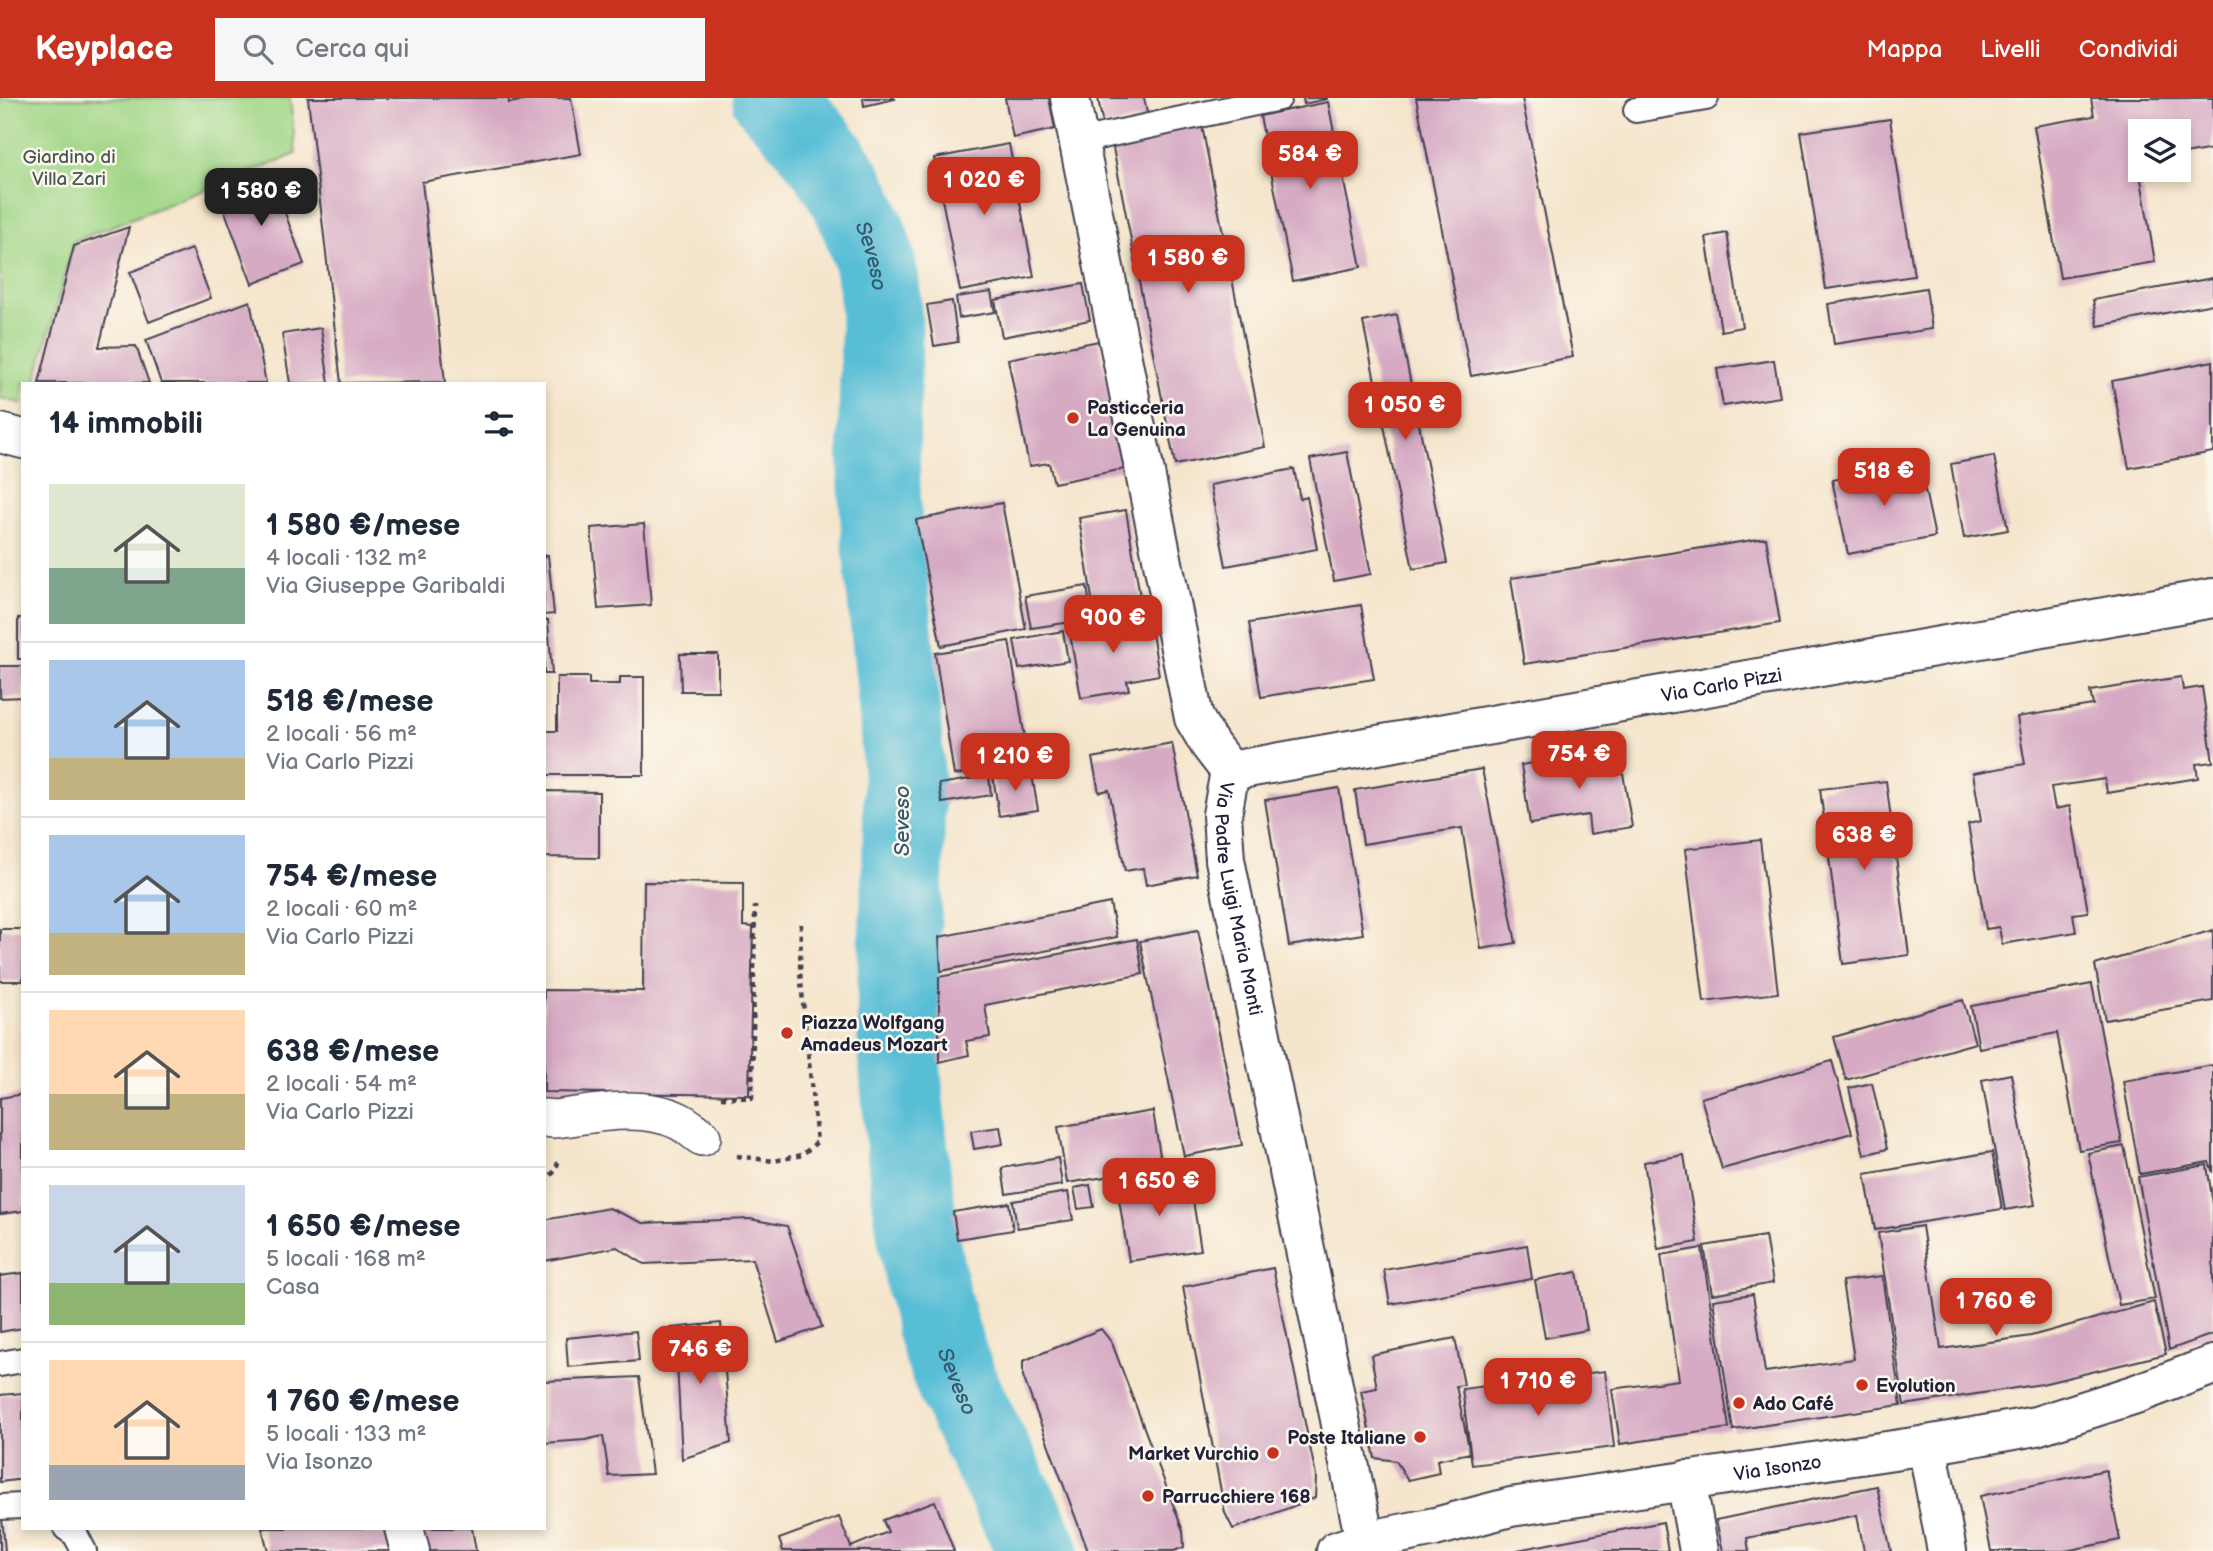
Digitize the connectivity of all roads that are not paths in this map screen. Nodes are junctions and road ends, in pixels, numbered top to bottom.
1 (1070, 98) edge
2 (1279, 98) edge
3 (1706, 98) edge
4 (1636, 110) dead end
5 (1079, 141) junction
6 (0, 433) edge
7 (21, 438) edge
8 (2213, 598) edge
9 (1230, 772) junction
10 (546, 1118) edge
11 (702, 1137) dead end
12 (21, 1360) edge
13 (0, 1364) edge
14 (2213, 1365) edge
15 (1927, 1445) junction
16 (1686, 1480) junction
17 (21, 1506) edge
18 (0, 1507) edge
19 (69, 1530) edge
20 (405, 1530) edge
21 (1351, 1546) edge
22 (84, 1551) edge
23 (410, 1551) edge
24 (1699, 1551) edge
25 (1947, 1551) edge

1 - 5 street, Via Padre Luigi Maria Monti
2 - 5 lane
3 - 4 lane
5 - 9 street, Via Padre Luigi Maria Monti
6 - 7 street
8 - 9 street, Via Carlo Pizzi
9 - 21 street, Via Padre Luigi Maria Monti
10 - 11 street
12 - 13 lane
14 - 15 street, Via Isonzo
15 - 16 street, Via Isonzo
15 - 25 street
16 - 21 street, Via Isonzo
16 - 24 street
17 - 18 lane
19 - 22 lane
20 - 23 street

